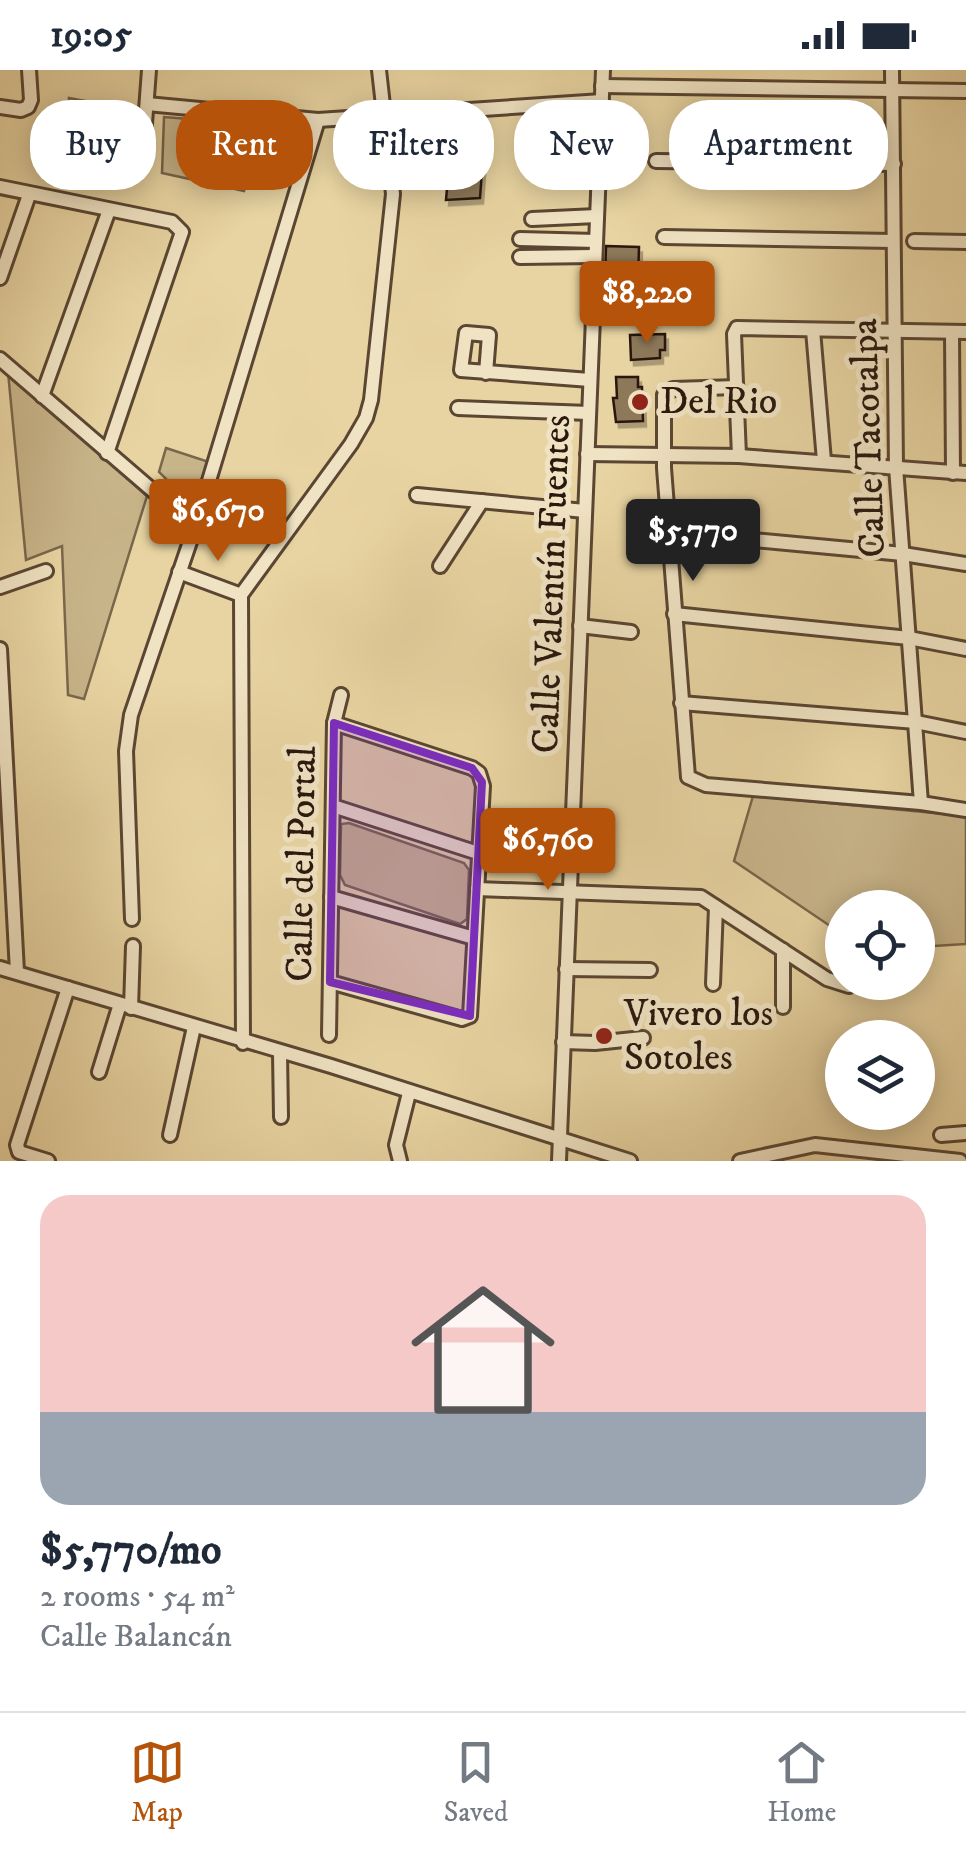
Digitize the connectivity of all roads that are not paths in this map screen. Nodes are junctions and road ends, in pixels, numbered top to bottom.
1 (29, 70) edge
2 (148, 70) edge
3 (379, 70) edge
4 (603, 70) edge
5 (892, 70) edge
6 (602, 86) junction
7 (893, 90) junction
8 (966, 91) edge
9 (147, 100) edge
10 (382, 100) edge
11 (602, 100) edge
12 (156, 105) edge
13 (0, 106) edge
14 (318, 120) junction
15 (333, 120) edge
16 (656, 162) dead end
17 (894, 164) junction
18 (0, 186) edge
19 (393, 190) edge
20 (598, 190) edge
21 (29, 195) junction
22 (108, 210) junction
23 (597, 216) junction
24 (532, 219) dead end
25 (664, 236) dead end
26 (520, 239) dead end
27 (596, 240) junction
28 (894, 241) junction
29 (914, 242) dead end
30 (966, 242) edge
31 (596, 256) junction
32 (520, 257) dead end
33 (0, 278) edge
34 (813, 330) junction
35 (895, 331) junction
36 (959, 332) edge
37 (0, 358) edge
38 (486, 373) dead end
39 (590, 380) junction
40 (737, 387) junction
41 (42, 396) junction
42 (458, 408) dead end
43 (589, 413) junction
44 (107, 454) junction
45 (587, 454) junction
46 (666, 455) junction
47 (739, 456) junction
48 (824, 462) junction
49 (896, 468) junction
50 (959, 473) edge
51 (417, 496) dead end
52 (482, 502) junction
53 (585, 511) junction
54 (195, 528) junction
55 (668, 532) junction
56 (903, 554) junction
57 (966, 564) edge
58 (440, 566) dead end
59 (46, 571) dead end
60 (179, 572) junction
61 (0, 587) edge
62 (241, 595) junction
63 (674, 614) junction
64 (580, 626) junction
65 (630, 632) dead end
66 (909, 638) junction
67 (966, 649) edge
68 (0, 650) edge
69 (341, 695) dead end
70 (681, 704) junction
71 (916, 722) junction
72 (334, 723) junction
73 (966, 732) edge
74 (921, 803) junction
75 (333, 806) junction
76 (966, 810) edge
77 (478, 853) junction
78 (477, 889) junction
79 (570, 892) junction
80 (331, 897) junction
81 (716, 907) junction
82 (132, 920) dead end
83 (474, 938) junction
84 (133, 946) dead end
85 (783, 950) junction
86 (0, 968) edge
87 (566, 970) junction
88 (650, 970) dead end
89 (17, 972) junction
90 (825, 978) edge
91 (330, 982) junction
92 (713, 984) dead end
93 (68, 988) junction
94 (125, 1006) junction
95 (783, 1007) dead end
96 (194, 1028) junction
97 (329, 1035) dead end
98 (643, 1038) dead end
99 (243, 1042) junction
100 (563, 1042) junction
101 (280, 1053) junction
102 (99, 1072) dead end
103 (409, 1093) junction
104 (282, 1117) dead end
105 (966, 1133) edge
106 (940, 1135) dead end
107 (170, 1136) dead end
108 (559, 1138) junction
109 (838, 1154) edge
110 (48, 1161) edge
111 (400, 1161) edge
112 (558, 1161) edge
113 (630, 1161) edge
114 (740, 1161) edge
115 (960, 1161) edge

1 - 13 street
2 - 9 street
3 - 10 street
4 - 6 street, Calle Valentín Fuentes
5 - 7 street, Calle Tacotalpa
6 - 7 street
6 - 11 street, Calle Valentín Fuentes
7 - 8 street
7 - 17 street, Calle Tacotalpa
12 - 14 street
14 - 15 street
14 - 54 street
16 - 17 street
17 - 28 street, Calle Tacotalpa
18 - 21 street
19 - 62 street
20 - 23 street, Calle Valentín Fuentes
21 - 22 street
21 - 33 street
22 - 41 street
22 - 44 street
23 - 24 street
23 - 27 street, Calle Valentín Fuentes
25 - 28 street
26 - 27 street
27 - 31 street, Calle Valentín Fuentes
28 - 35 street, Calle Tacotalpa
29 - 30 street
31 - 32 street
31 - 39 street, Calle Valentín Fuentes
34 - 35 street
34 - 40 street
34 - 48 street
35 - 36 street
35 - 49 street, Calle Tacotalpa
36 - 50 street
37 - 41 street
38 - 39 street
39 - 43 street, Calle Valentín Fuentes
40 - 46 street
40 - 47 street
41 - 44 street
42 - 43 street
43 - 45 street, Calle Valentín Fuentes
44 - 54 street
45 - 46 street
45 - 53 street, Calle Valentín Fuentes
46 - 47 street
46 - 55 street
47 - 48 street
48 - 49 street
49 - 50 street
49 - 56 street, Calle Tacotalpa
51 - 52 street
52 - 53 street
52 - 58 street
53 - 64 street, Calle Valentín Fuentes
54 - 60 street
55 - 56 street
55 - 63 street
56 - 57 street
56 - 66 street, Calle Tacotalpa
59 - 61 street
60 - 62 street
60 - 82 street
62 - 99 street
63 - 66 street
63 - 70 street
64 - 65 street
64 - 79 street, Calle Valentín Fuentes
66 - 67 street
66 - 71 street, Calle Tacotalpa
68 - 89 street
69 - 72 street, Calle del Portal
70 - 71 street
70 - 74 street
71 - 73 street
71 - 74 street, Calle Tacotalpa
72 - 75 street, Calle del Portal
72 - 77 street
74 - 76 street
75 - 77 street
75 - 80 street, Calle del Portal
77 - 78 street
78 - 79 street
78 - 83 street
79 - 81 street
79 - 87 street, Calle Valentín Fuentes
80 - 83 street
80 - 91 street, Calle del Portal
81 - 85 street
81 - 92 street
83 - 91 street
84 - 94 street
85 - 90 street
85 - 95 street
86 - 89 street
87 - 88 street
87 - 100 street, Calle Valentín Fuentes
89 - 93 street
91 - 97 street, Calle del Portal
93 - 94 street
93 - 110 street
94 - 96 street
94 - 102 street
96 - 99 street
96 - 107 street
98 - 100 street
99 - 101 street
100 - 108 street, Calle Valentín Fuentes
101 - 103 street
101 - 104 street
103 - 108 street
103 - 111 street
105 - 106 street
108 - 112 street, Calle Valentín Fuentes
108 - 113 street
109 - 114 street
109 - 115 street

